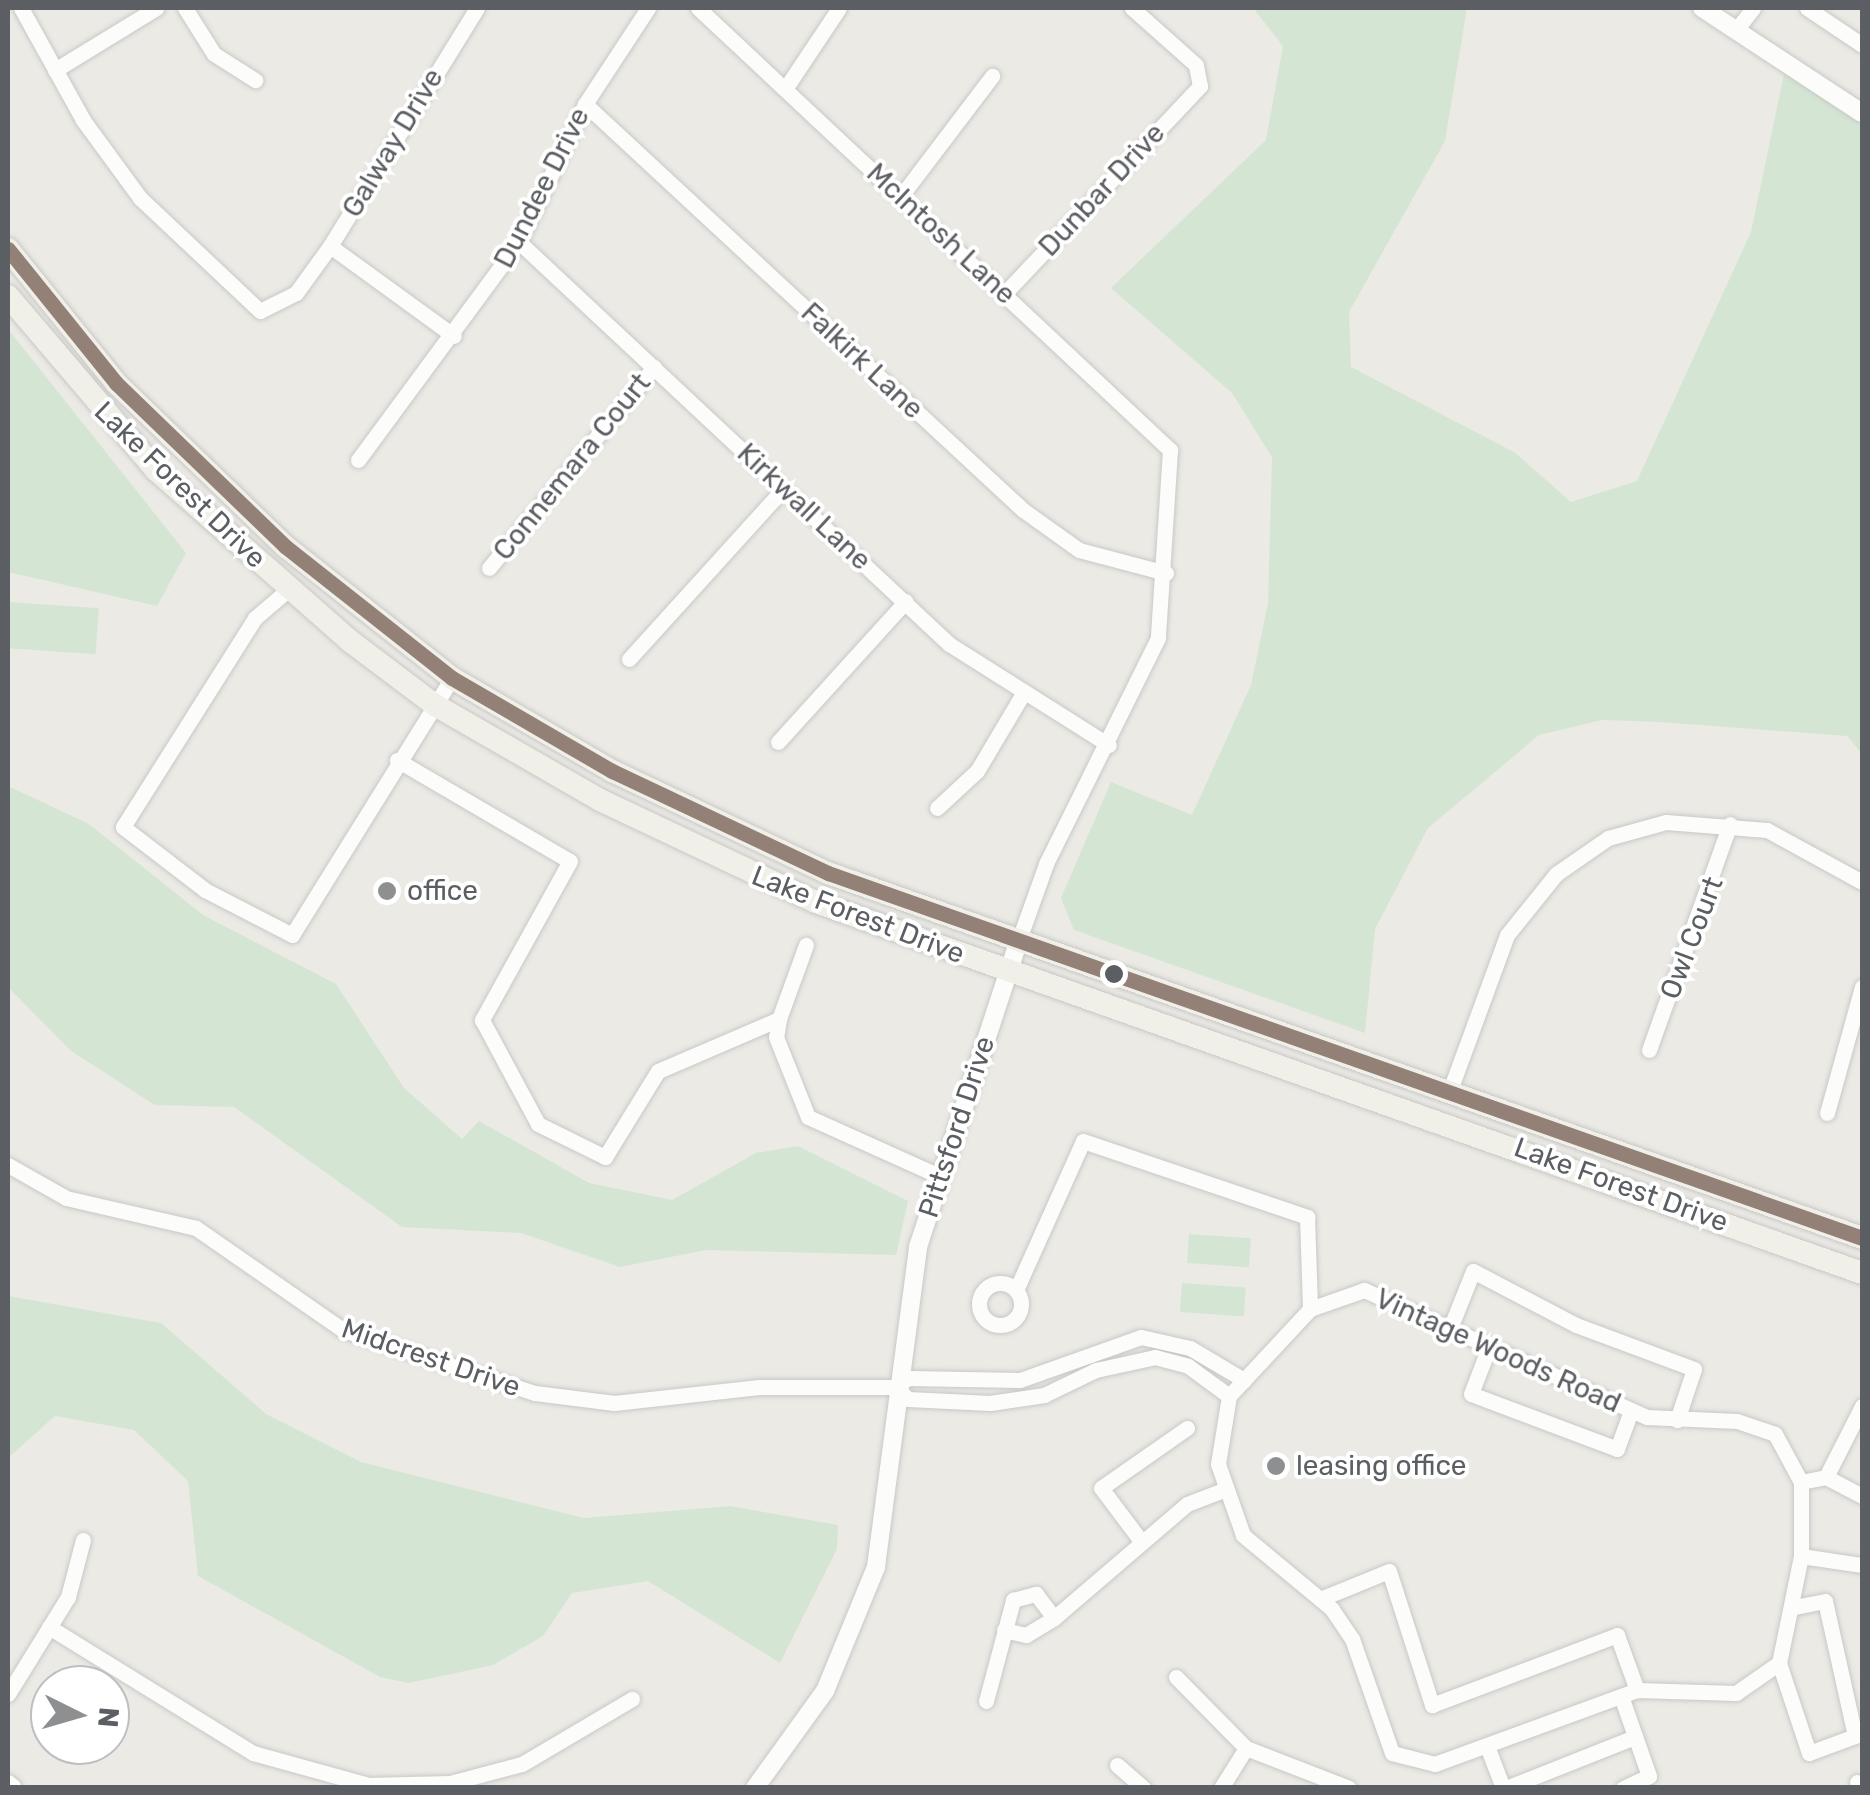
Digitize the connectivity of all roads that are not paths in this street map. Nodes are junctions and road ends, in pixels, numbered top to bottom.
1 (21, 8) edge
2 (156, 8) edge
3 (185, 8) edge
4 (478, 8) edge
5 (648, 8) edge
6 (698, 8) edge
7 (840, 8) edge
8 (1132, 8) edge
9 (1702, 8) edge
10 (1753, 8) edge
11 (1807, 8) edge
12 (1736, 30) junction
13 (1862, 46) edge
14 (55, 70) junction
15 (992, 76) dead end
16 (255, 80) dead end
17 (785, 88) junction
18 (585, 104) junction
19 (1862, 113) edge
20 (901, 196) junction
21 (519, 242) junction
22 (330, 246) junction
23 (8, 249) edge
24 (1004, 294) junction
25 (8, 296) edge
26 (454, 336) junction
27 (654, 366) junction
28 (358, 460) dead end
29 (1170, 466) joint
30 (783, 488) junction
31 (490, 568) dead end
32 (1166, 573) junction
33 (290, 588) junction
34 (906, 602) junction
35 (629, 659) dead end
36 (452, 678) junction
37 (1021, 697) junction
38 (435, 705) junction
39 (778, 742) dead end
40 (1109, 745) junction
41 (396, 760) junction
42 (937, 808) dead end
43 (1730, 824) junction
44 (1862, 882) edge
45 (1018, 942) junction
46 (806, 945) dead end
47 (1009, 972) junction
48 (1862, 987) edge
49 (779, 1019) junction
50 (1650, 1050) dead end
51 (1450, 1090) junction
52 (1827, 1113) dead end
53 (8, 1165) edge
54 (938, 1176) junction
55 (1862, 1238) edge
56 (1862, 1273) edge
57 (1016, 1290) dead end
58 (1310, 1309) junction
59 (1451, 1326) junction
60 (1489, 1348) junction
61 (1244, 1380) junction
62 (896, 1387) junction
63 (1229, 1396) junction
64 (1862, 1406) edge
65 (1632, 1411) junction
66 (1678, 1420) junction
67 (1187, 1428) dead end
68 (1826, 1477) junction
69 (1801, 1482) junction
70 (1223, 1490) junction
71 (1862, 1496) edge
72 (84, 1540) dead end
73 (1141, 1541) junction
74 (1801, 1556) junction
75 (1862, 1564) edge
76 (1320, 1599) junction
77 (1792, 1607) junction
78 (1054, 1618) junction
79 (49, 1628) junction
80 (1004, 1630) junction
81 (1779, 1663) junction
82 (1176, 1677) dead end
83 (1637, 1690) junction
84 (8, 1694) edge
85 (1621, 1696) junction
86 (632, 1698) dead end
87 (986, 1701) dead end
88 (1635, 1737) junction
89 (1487, 1746) junction
90 (1246, 1748) junction
91 (1117, 1765) dead end
92 (754, 1788) edge
93 (1142, 1788) edge
94 (1221, 1788) edge
95 (1349, 1788) edge
96 (1505, 1788) edge
97 (1623, 1788) edge

1 - 14 street
2 - 14 street
3 - 16 street
4 - 22 street, Galway Drive
5 - 18 street, Dundee Drive
6 - 17 street, McIntosh Lane
7 - 17 street
8 - 24 street, Dunbar Drive
9 - 12 street
10 - 12 street
11 - 13 street
12 - 19 street
14 - 22 street, Galway Drive
15 - 20 street
17 - 20 street, McIntosh Lane
18 - 21 street, Dundee Drive
18 - 32 street, Falkirk Lane
20 - 24 street, McIntosh Lane
21 - 26 street, Dundee Drive
21 - 27 street, Kirkwall Lane
22 - 26 street
23 - 36 main road, Lake Forest Drive
24 - 29 street, McIntosh Lane
25 - 33 main road, Lake Forest Drive
26 - 28 street, Dundee Drive
27 - 30 street, Kirkwall Lane
27 - 31 street, Connemara Court
29 - 32 street, Pittsford Drive
30 - 34 street, Kirkwall Lane
30 - 35 street
32 - 40 street, Pittsford Drive
33 - 38 main road, Lake Forest Drive
33 - 41 street
34 - 37 street, Kirkwall Lane
34 - 39 street
36 - 38 street
36 - 45 main road, Lake Forest Drive
37 - 40 street, Kirkwall Lane
37 - 42 street
38 - 41 street
38 - 47 main road, Lake Forest Drive
40 - 45 street, Pittsford Drive
41 - 49 street
43 - 44 street
43 - 50 street, Owl Court
43 - 51 street
45 - 47 street, Pittsford Drive
45 - 51 main road, Lake Forest Drive
46 - 49 street
47 - 54 street, Pittsford Drive
47 - 56 main road, Lake Forest Drive
48 - 52 street
49 - 54 street
51 - 55 main road, Lake Forest Drive
53 - 62 street, Midcrest Drive
54 - 62 street, Pittsford Drive
57 - 58 street
58 - 59 street, Vintage Woods Road
58 - 61 street, Vintage Woods Road
59 - 60 street, Vintage Woods Road
59 - 66 street
60 - 65 street, Vintage Woods Road
60 - 65 street
61 - 62 street
61 - 63 street, Vintage Woods Road
62 - 63 street
62 - 92 street, Pittsford Drive
63 - 70 street
64 - 68 street
65 - 66 street, Vintage Woods Road
66 - 69 street, Vintage Woods Road
67 - 73 street
68 - 69 street
68 - 71 street
69 - 74 street, Vintage Woods Road
70 - 73 street
70 - 76 street
72 - 79 street
73 - 78 street
74 - 75 street
74 - 77 street, Vintage Woods Road
76 - 83 street
76 - 89 street
77 - 81 street, Vintage Woods Road
77 - 81 street
78 - 80 street
78 - 80 street
79 - 84 street
79 - 86 street
80 - 87 street
81 - 83 street
82 - 90 street
83 - 85 street
85 - 88 street
85 - 89 street
88 - 96 street
88 - 97 street
89 - 96 street
90 - 94 street
90 - 95 street
91 - 93 street

